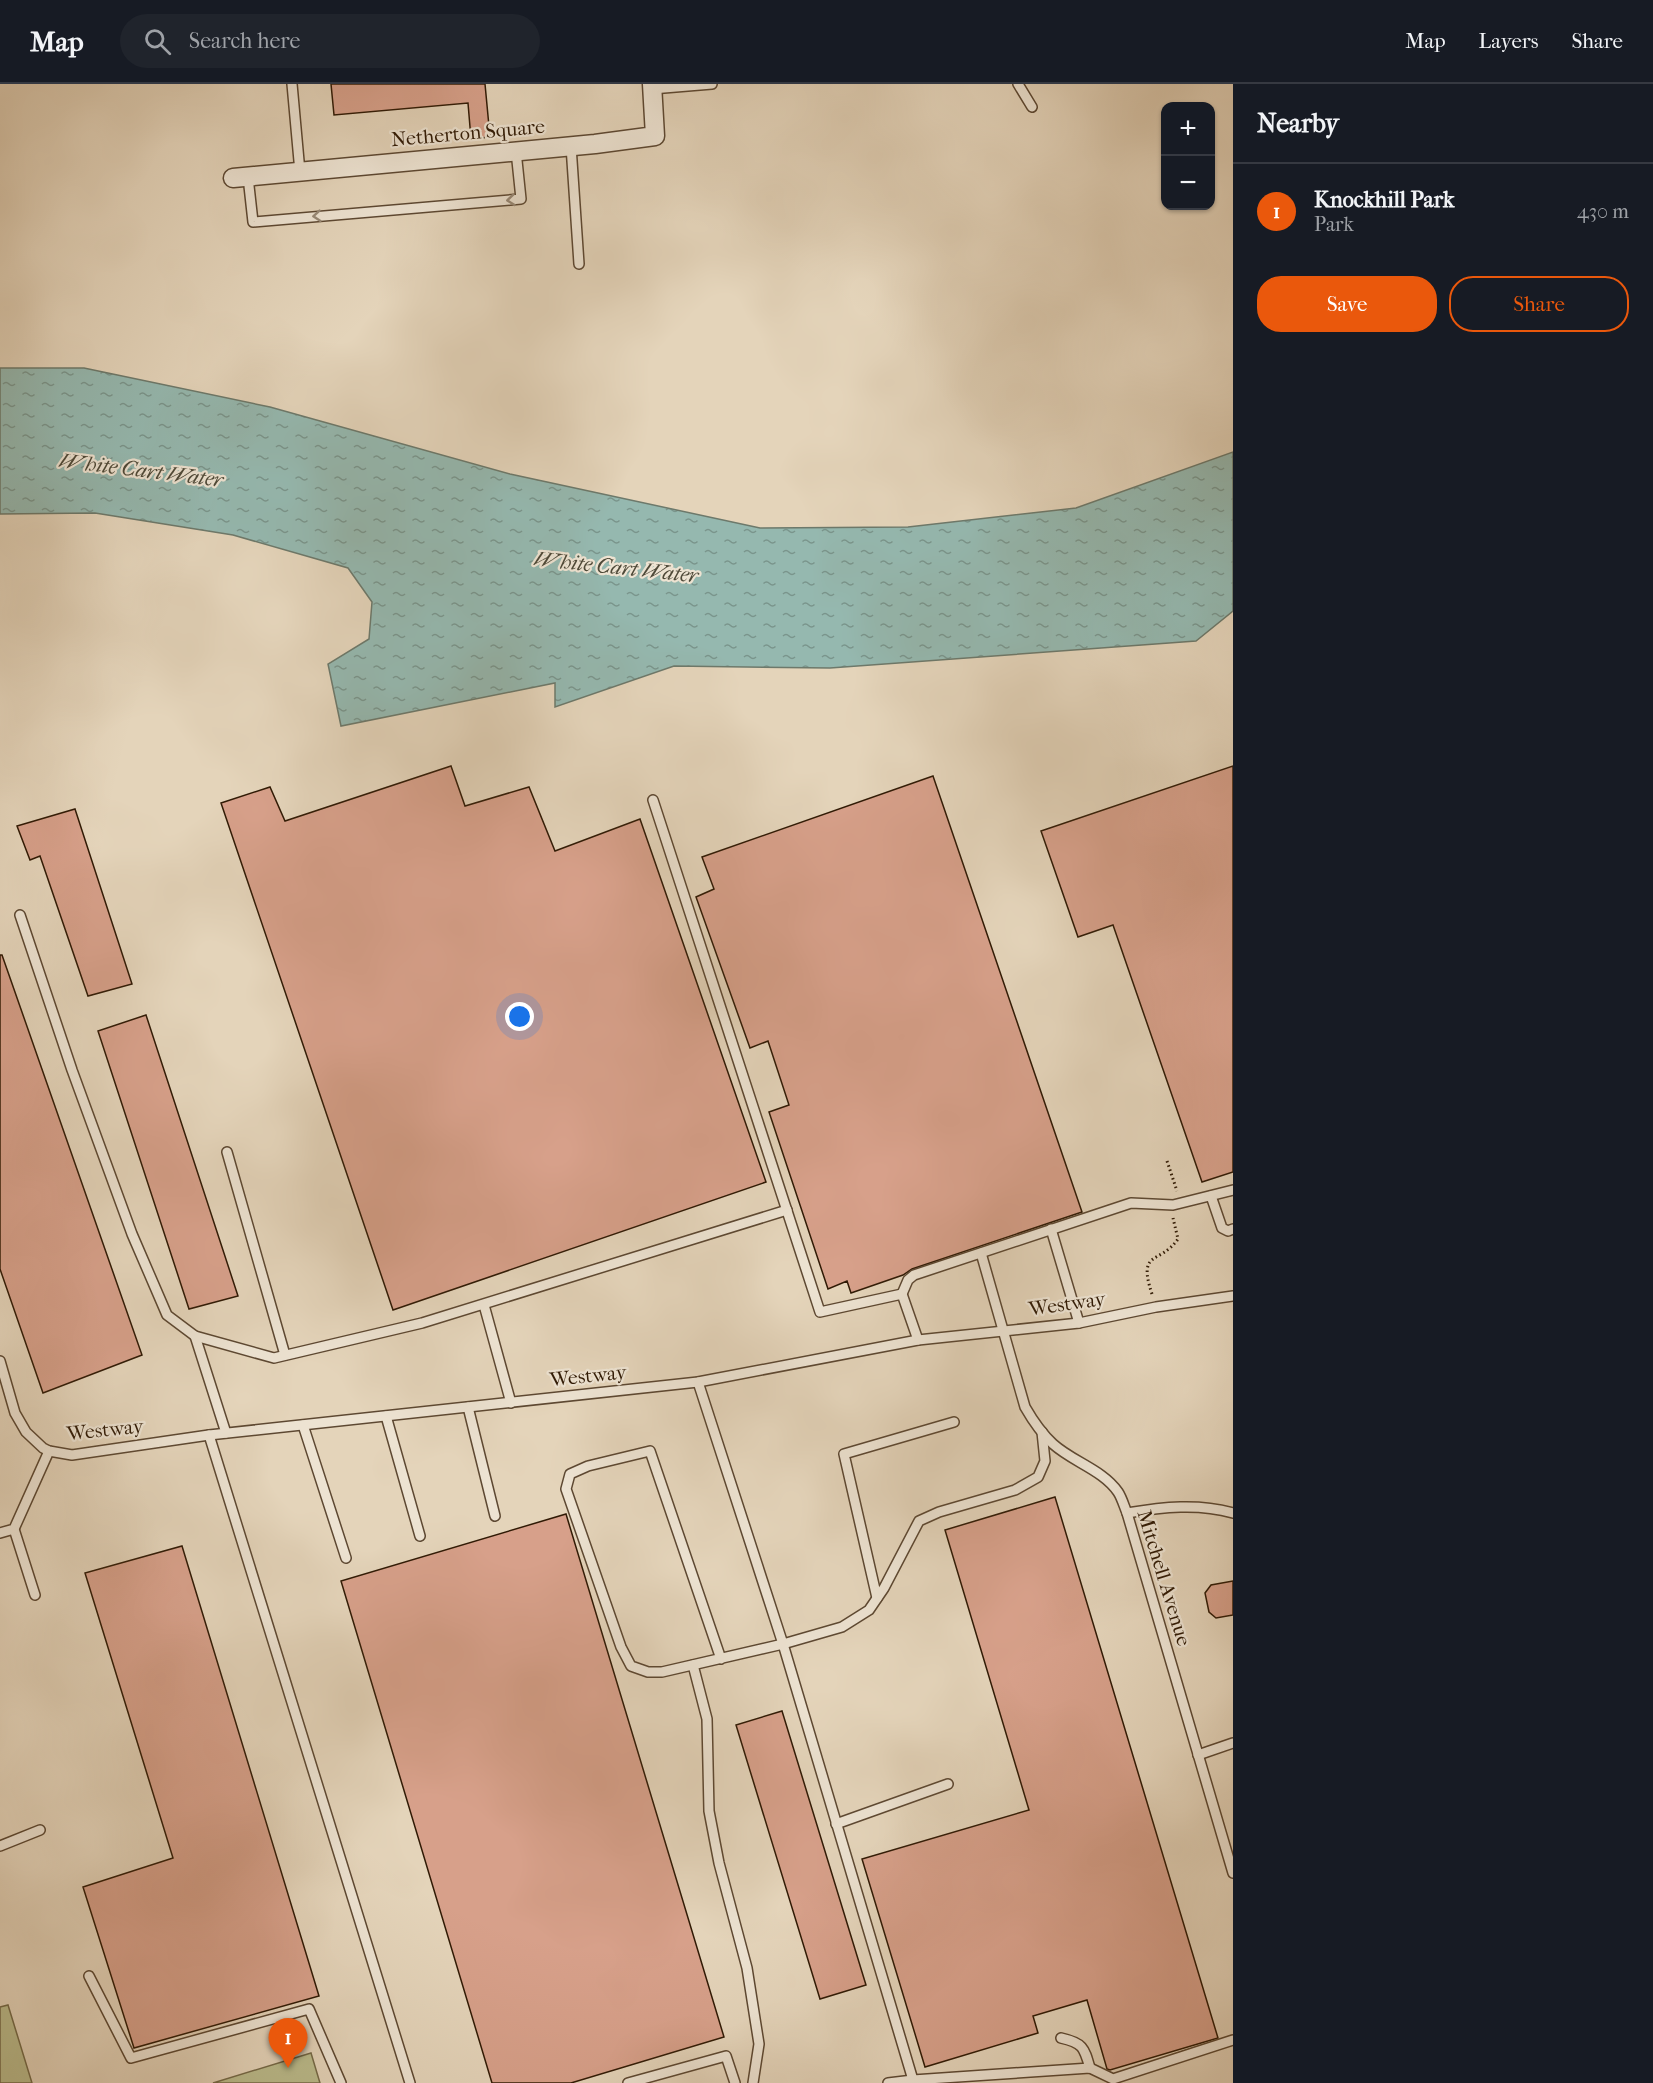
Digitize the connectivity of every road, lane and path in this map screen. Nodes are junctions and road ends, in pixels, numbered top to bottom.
1 (292, 84) edge
2 (712, 84) edge
3 (1018, 84) edge
4 (652, 87) edge
5 (1032, 107) dead end
6 (571, 146) junction
7 (516, 151) junction
8 (300, 172) junction
9 (241, 177) joint
10 (579, 264) dead end
11 (653, 800) dead end
12 (20, 915) dead end
13 (227, 1152) dead end
14 (1167, 1161) dead end
15 (1233, 1190) edge
16 (1211, 1196) junction
17 (1173, 1205) junction
18 (787, 1210) junction
19 (1051, 1229) junction
20 (1233, 1229) edge
21 (981, 1253) junction
22 (902, 1294) junction
23 (1233, 1296) edge
24 (484, 1305) junction
25 (1156, 1307) junction
26 (1079, 1323) junction
27 (1004, 1331) junction
28 (195, 1336) junction
29 (918, 1340) junction
30 (285, 1355) junction
31 (0, 1361) edge
32 (698, 1382) junction
33 (510, 1402) junction
34 (468, 1407) junction
35 (386, 1416) junction
36 (954, 1422) dead end
37 (303, 1425) junction
38 (1042, 1432) junction
39 (226, 1433) junction
40 (209, 1435) junction
41 (49, 1451) junction
42 (1127, 1513) junction
43 (1233, 1513) edge
44 (495, 1516) dead end
45 (14, 1529) junction
46 (0, 1533) edge
47 (420, 1536) dead end
48 (346, 1558) dead end
49 (35, 1595) dead end
50 (877, 1598) junction
51 (783, 1644) junction
52 (721, 1659) junction
53 (693, 1665) junction
54 (1233, 1743) edge
55 (1198, 1755) junction
56 (948, 1784) dead end
57 (836, 1824) junction
58 (40, 1830) dead end
59 (0, 1846) edge
60 (1233, 1873) edge
61 (90, 1976) dead end
62 (1061, 2038) dead end
63 (1233, 2040) edge
64 (1090, 2068) junction
65 (913, 2080) junction
66 (341, 2083) edge
67 (410, 2083) edge
68 (628, 2083) edge
69 (735, 2083) edge
70 (753, 2083) edge
71 (888, 2083) edge

1 - 8 lane
2 - 4 lane
3 - 5 lane
4 - 6 street, Netherton Square
6 - 7 street, Netherton Square
6 - 10 lane
7 - 8 street, Netherton Square
7 -> 9 lane
8 - 9 street, Netherton Square
11 - 18 lane
12 - 28 lane
13 - 30 lane
14 - 17 path
15 - 16 lane
16 - 17 lane
16 - 20 lane
17 - 19 lane
17 - 25 path
18 - 22 lane
18 - 24 lane
19 - 21 lane
19 - 26 lane
21 - 22 lane
21 - 27 lane, Mitchell Avenue
22 - 29 lane
23 - 25 lane, Westway
24 - 30 lane
24 - 33 lane
25 - 26 lane, Westway
26 - 27 lane, Westway
27 - 29 lane, Westway
27 - 38 lane, Mitchell Avenue
28 - 30 lane
28 - 39 lane
29 - 32 lane, Westway
31 - 41 lane, Westway
32 - 33 lane, Westway
32 - 51 lane
33 - 34 lane, Westway
34 - 35 lane, Westway
34 - 44 lane
35 - 37 lane, Westway
35 - 47 lane
36 - 50 lane
37 - 39 lane, Westway
37 - 48 lane
38 - 42 lane, Mitchell Avenue
38 - 50 lane
39 - 40 lane, Westway
40 - 41 lane, Westway
40 - 67 lane
41 - 45 lane
42 - 43 lane
42 - 55 lane, Mitchell Avenue
45 - 46 lane
45 - 49 lane
50 - 51 lane
51 - 52 lane
51 - 57 lane
52 - 53 lane
52 - 53 lane
53 - 70 lane
54 - 55 lane
55 - 60 lane, Mitchell Avenue
56 - 57 lane
57 - 65 lane
58 - 59 lane
61 - 66 lane
62 - 64 lane
63 - 64 lane
64 - 65 lane
65 - 71 lane
68 - 69 lane

